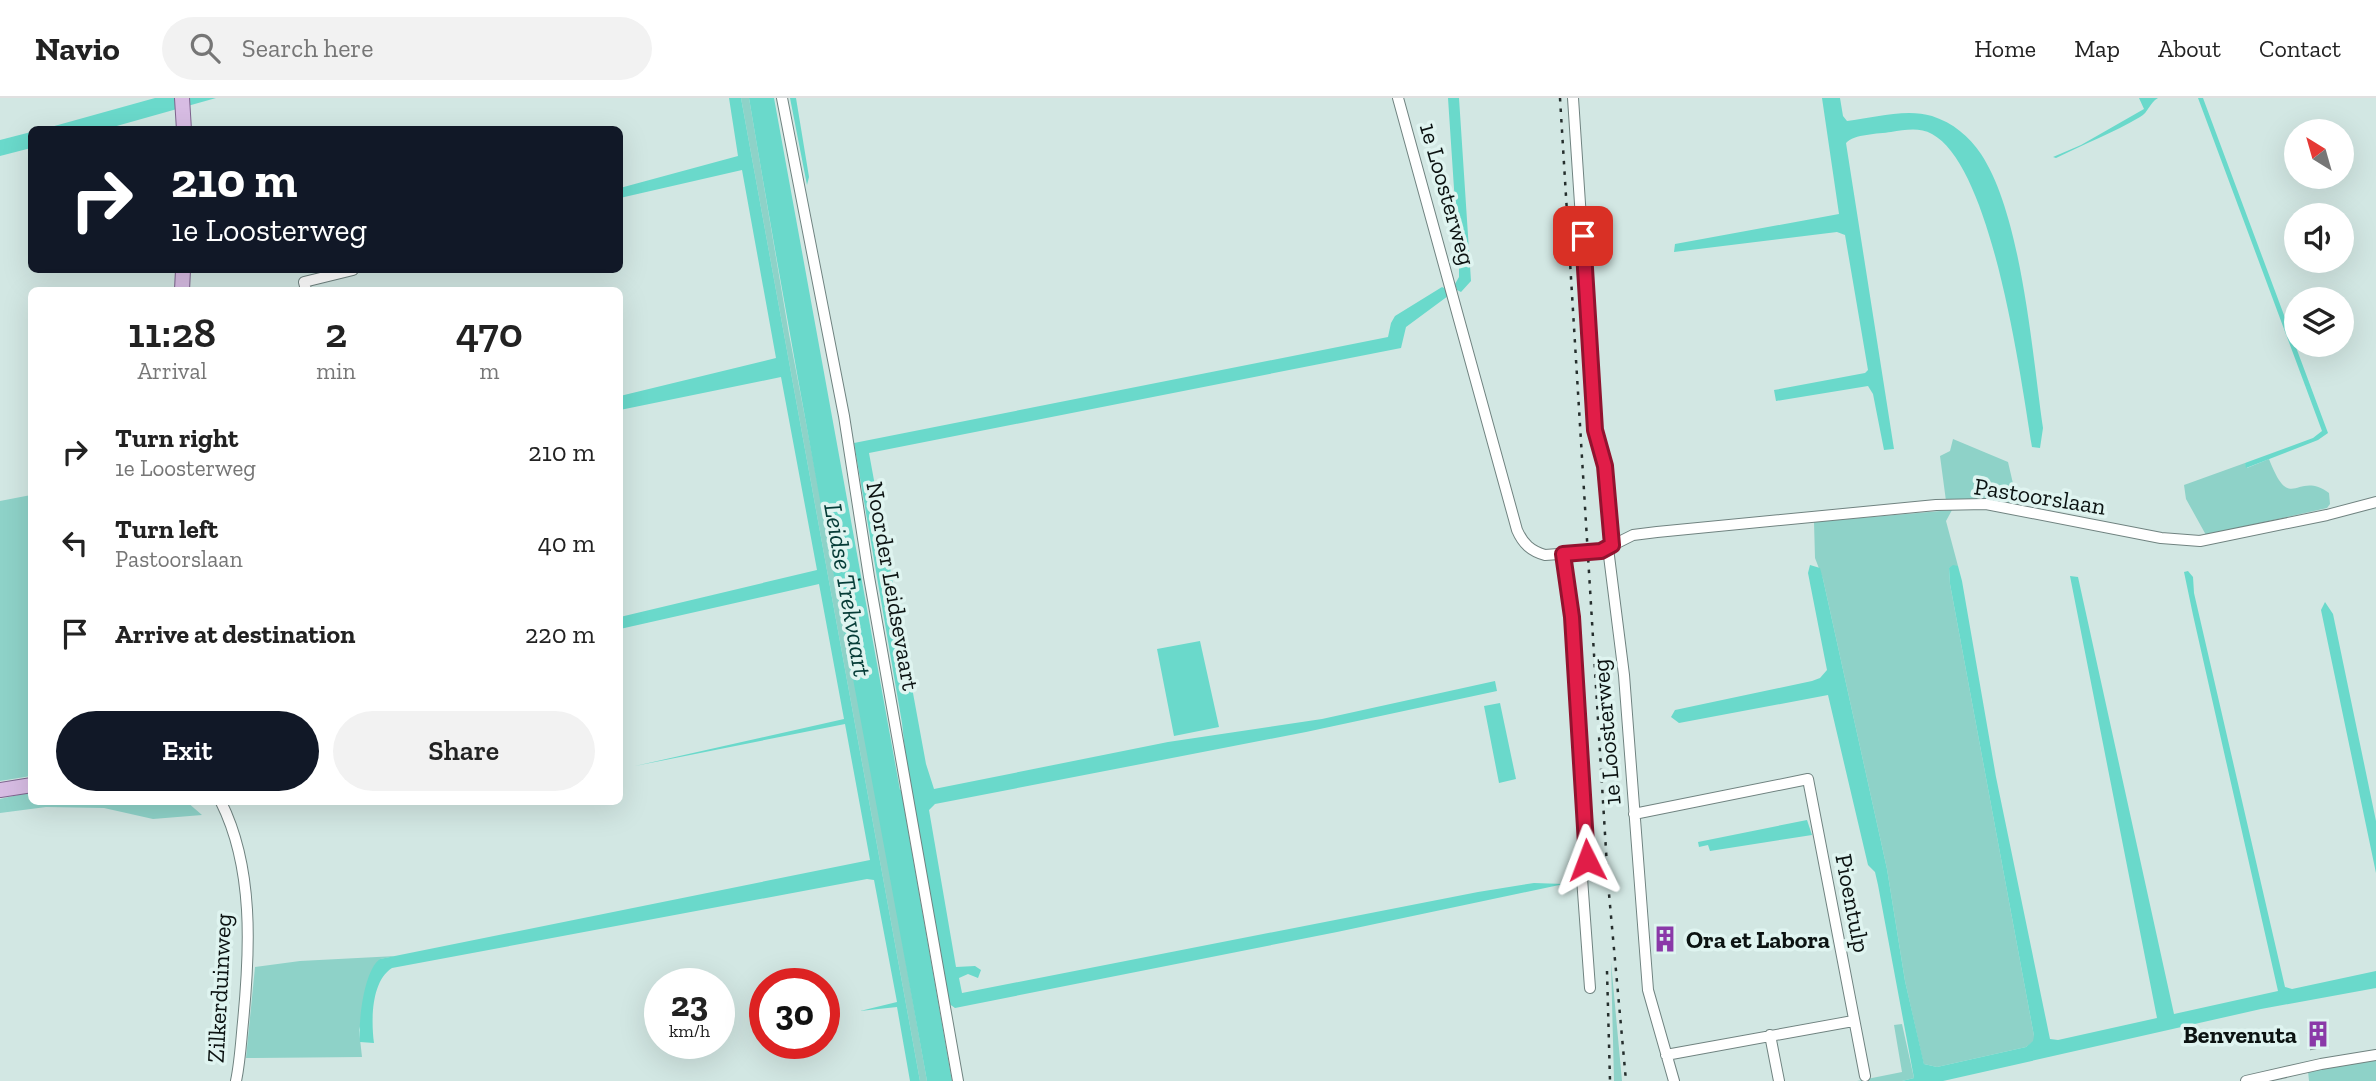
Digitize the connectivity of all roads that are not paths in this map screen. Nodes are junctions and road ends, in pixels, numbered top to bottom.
1 (782, 98) edge
2 (1398, 98) edge
3 (1573, 98) edge
4 (183, 104) edge
5 (184, 126) edge
6 (341, 273) edge
7 (305, 287) edge
8 (2376, 502) edge
9 (1610, 547) junction
10 (1563, 554) junction
11 (28, 786) edge
12 (0, 790) edge
13 (217, 805) edge
14 (223, 805) edge
15 (1634, 814) junction
16 (228, 815) junction
17 (1590, 988) dead end
18 (1853, 1021) junction
19 (1770, 1035) junction
20 (1666, 1055) junction
21 (2376, 1055) edge
22 (2304, 1068) junction
23 (1865, 1076) dead end
24 (236, 1081) edge
25 (958, 1081) edge
26 (1674, 1081) edge
27 (1779, 1081) edge
28 (2246, 1081) edge
29 (2306, 1081) edge

1 - 25 street, Noorder Leidsevaart
2 - 10 street, 1e Loosterweg
3 - 9 street
4 - 5 main road
6 - 7 street
8 - 9 street, Pastoorslaan
9 - 10 street, 1e Loosterweg
9 - 15 street, 1e Loosterweg
10 - 17 street, 1e Loosterweg
11 - 12 main road
13 - 16 street
14 - 16 street, Zilkerduinweg
15 - 18 street, Pioentulp
15 - 20 street, 1e Loosterweg
16 - 24 street, Zilkerduinweg
18 - 19 street
18 - 23 street
19 - 20 street
19 - 27 street
20 - 26 street, 1e Loosterweg
21 - 22 street
22 - 28 street
22 - 29 street

